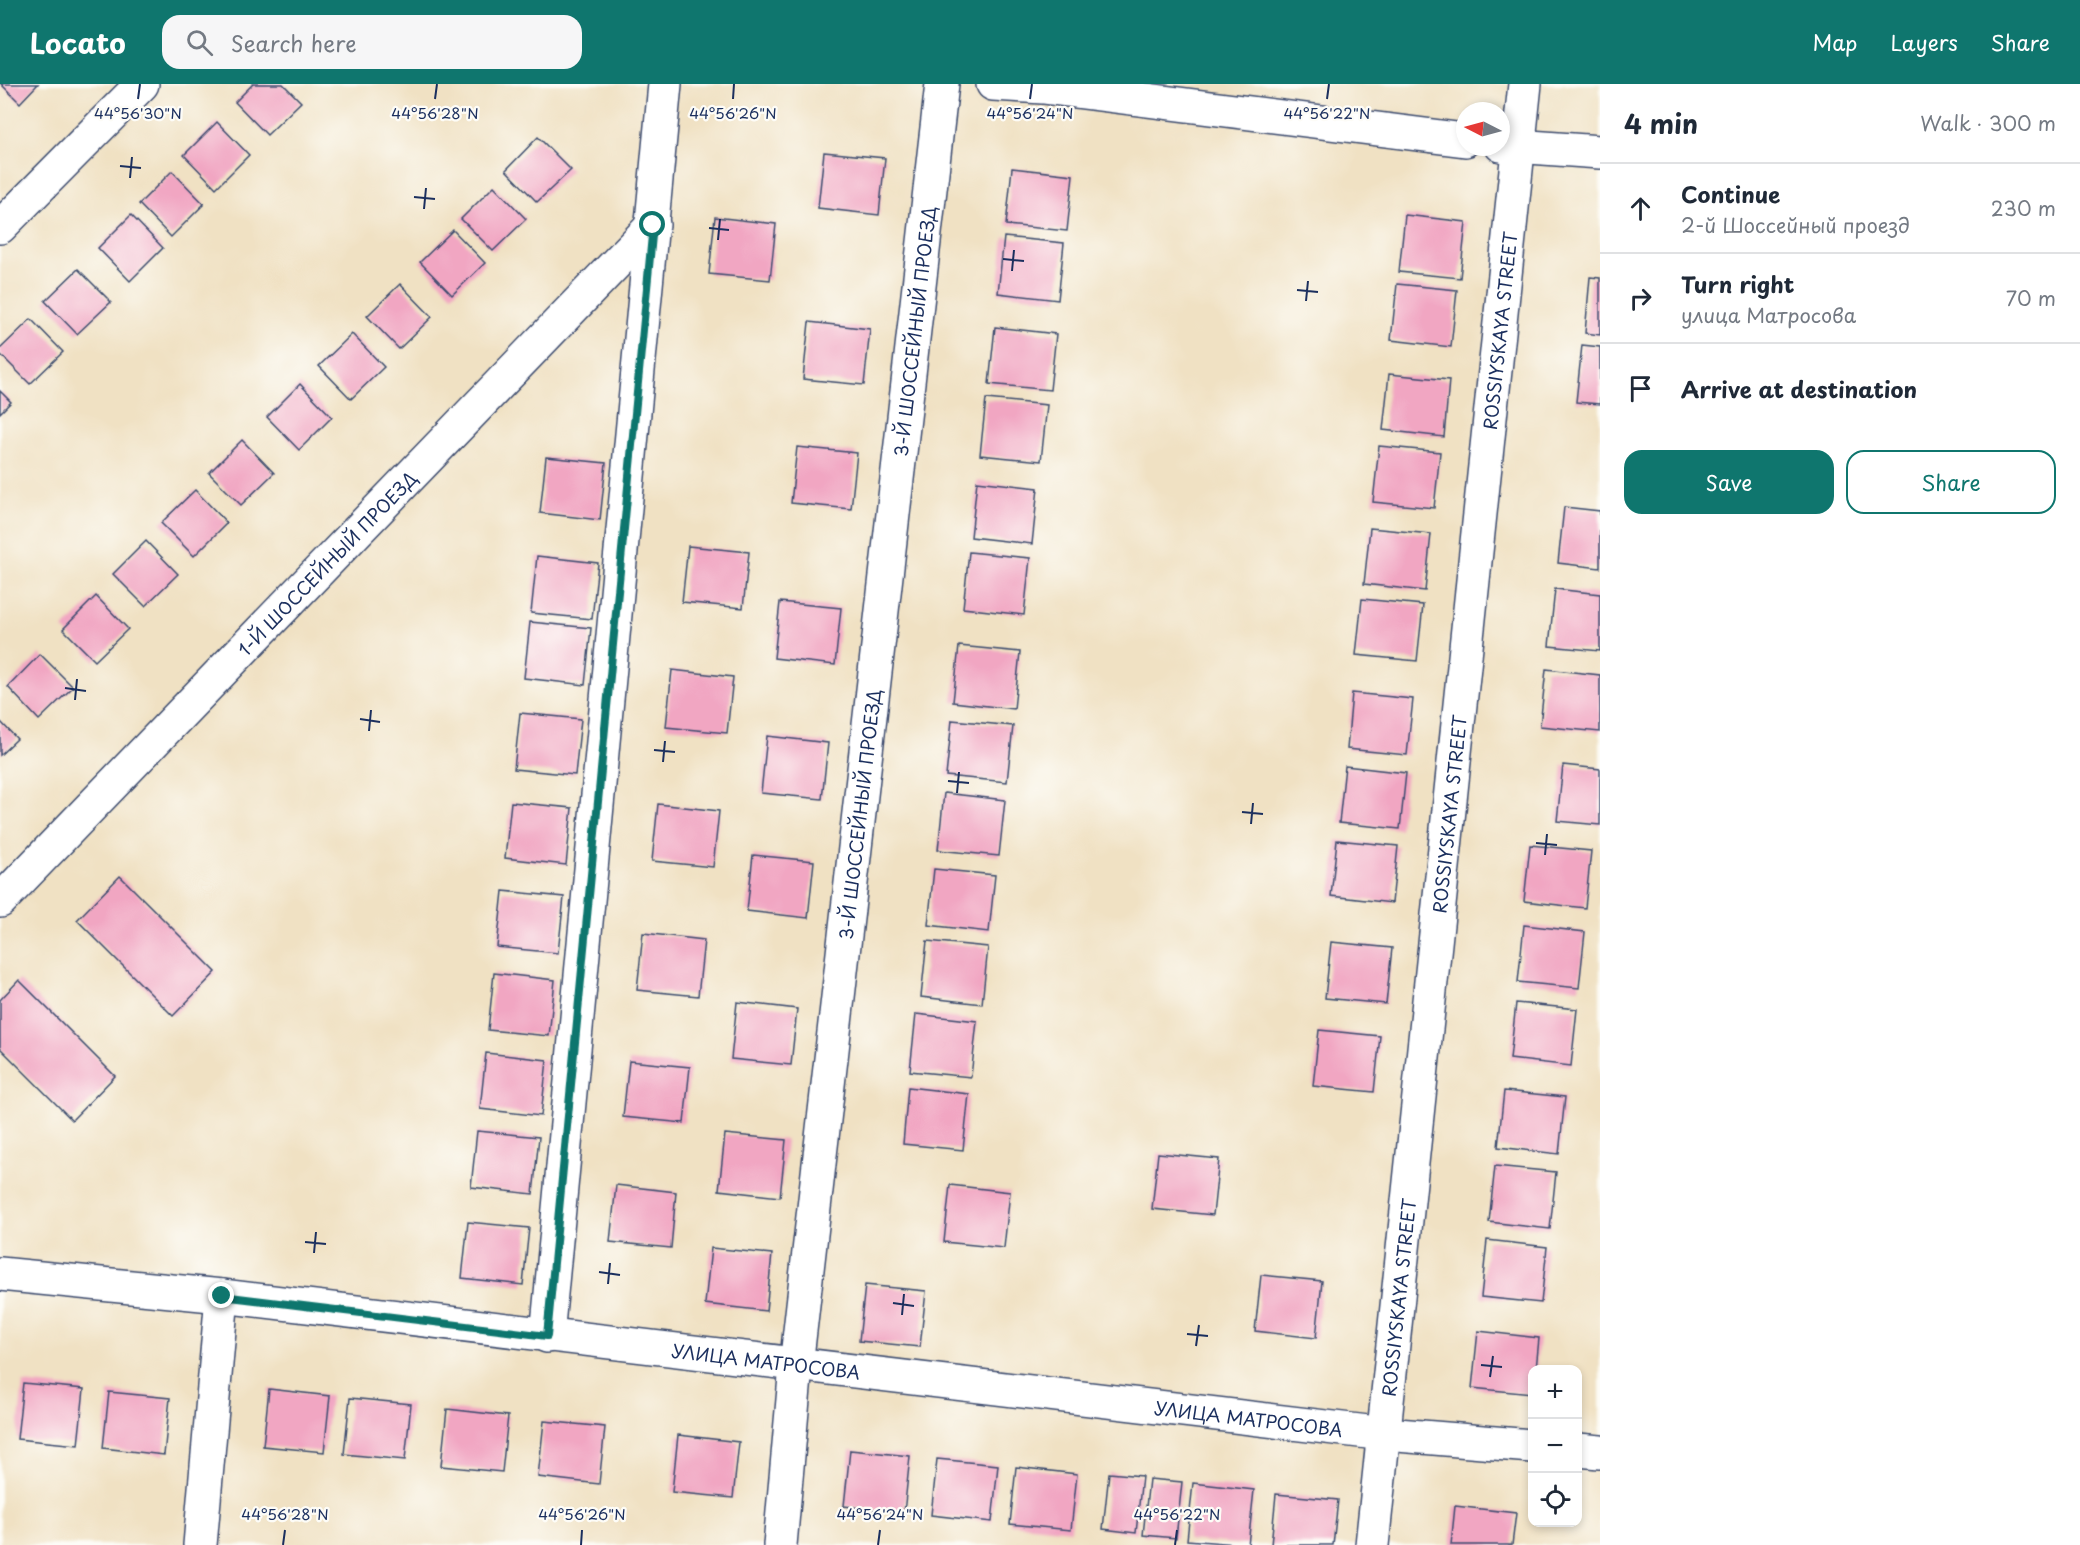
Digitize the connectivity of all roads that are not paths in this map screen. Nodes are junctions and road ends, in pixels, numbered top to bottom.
1 (142, 84) edge
2 (665, 84) edge
3 (942, 84) edge
4 (993, 84) edge
5 (1525, 84) edge
6 (1043, 86) edge
7 (1456, 139) edge
8 (1510, 146) edge
9 (1600, 152) edge
10 (1509, 156) edge
11 (653, 225) junction
12 (0, 227) edge
13 (0, 900) edge
14 (0, 1274) edge
15 (222, 1296) junction
16 (547, 1336) junction
17 (796, 1366) junction
18 (1385, 1434) junction
19 (1528, 1446) edge
20 (1582, 1450) edge
21 (1600, 1452) edge
22 (200, 1545) edge
23 (780, 1545) edge
24 (1372, 1545) edge

1 - 12 street
2 - 11 street
3 - 17 street, 3-Й ШОССЕЙНЫЙ ПРОЕЗД
4 - 6 street
5 - 8 street, ROSSIYSKAYA STREET
6 - 7 street
8 - 9 street
10 - 18 street, ROSSIYSKAYA STREET
11 - 13 street, 1-Й ШОССЕЙНЫЙ ПРОЕЗД
11 - 16 street
14 - 15 street, УЛИЦА МАТРОСОВА
15 - 16 street, УЛИЦА МАТРОСОВА
15 - 22 street
16 - 17 street, УЛИЦА МАТРОСОВА
17 - 18 street, УЛИЦА МАТРОСОВА
17 - 23 street, 3-Й ШОССЕЙНЫЙ ПРОЕЗД
18 - 19 street, УЛИЦА МАТРОСОВА
18 - 24 street, ROSSIYSKAYA STREET
20 - 21 street

